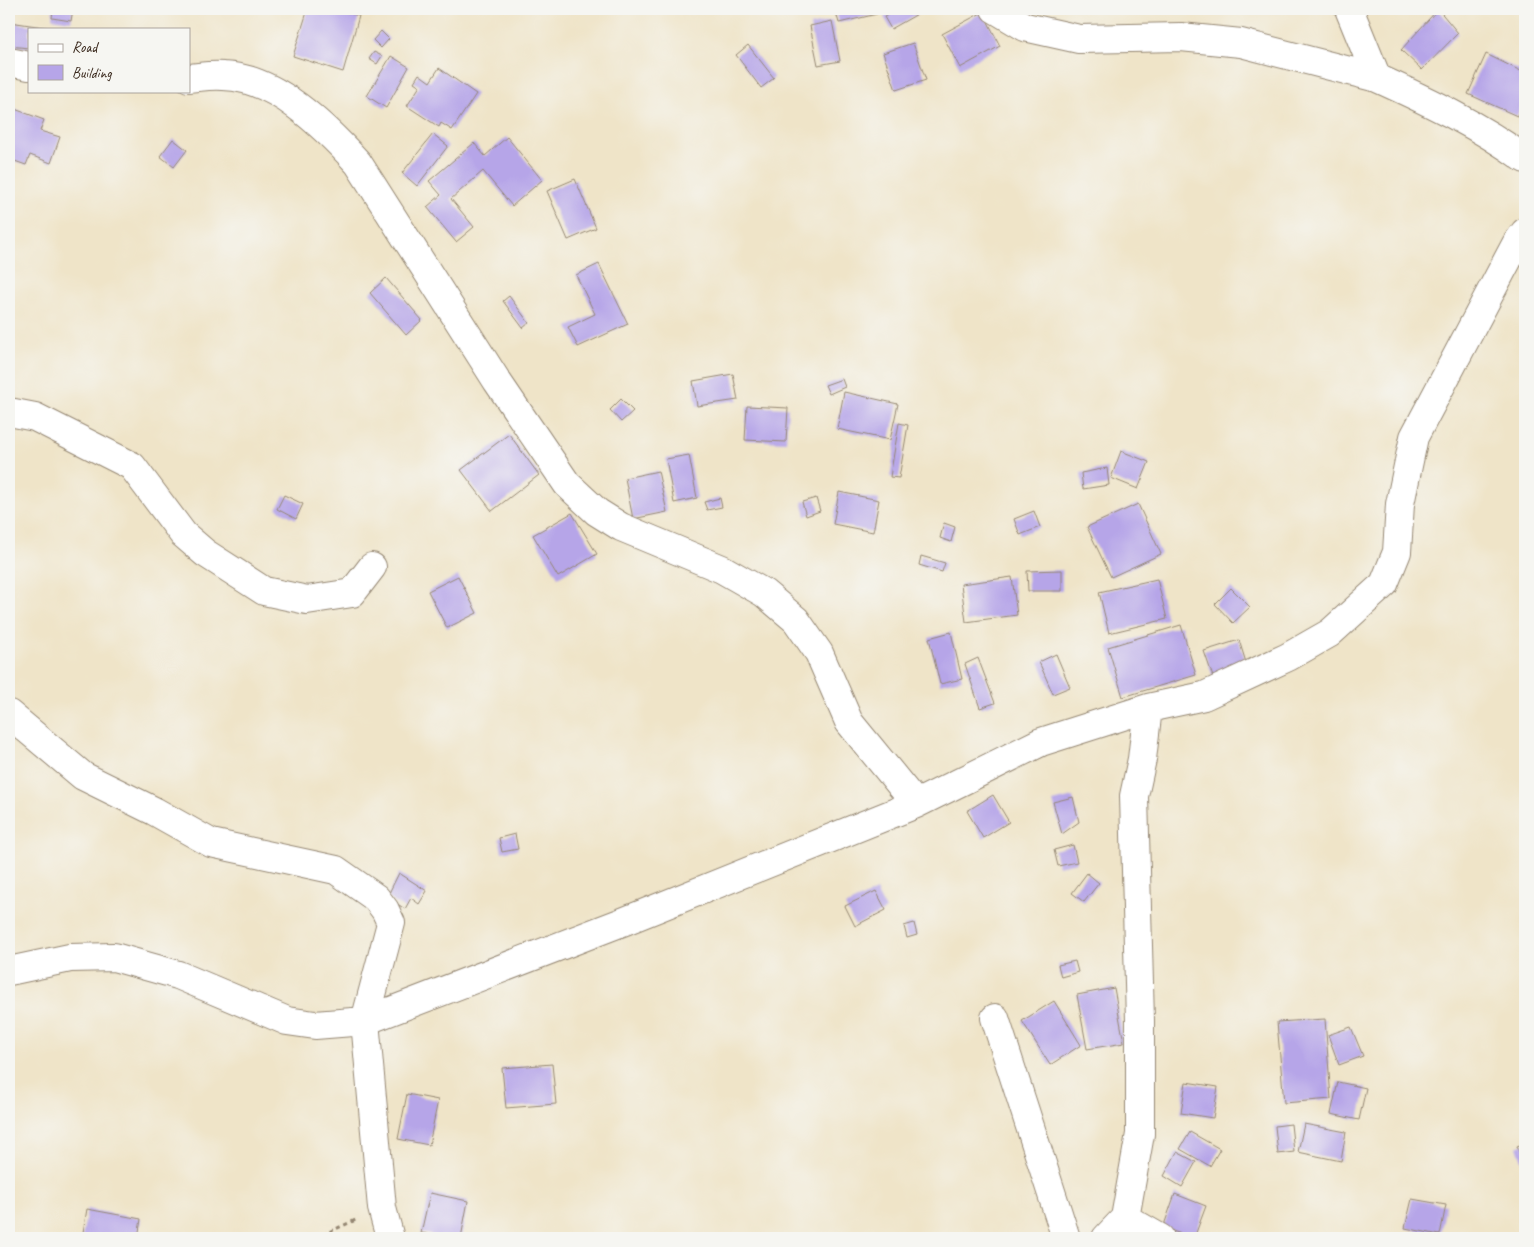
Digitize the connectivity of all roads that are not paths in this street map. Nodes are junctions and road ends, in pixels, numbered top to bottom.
1 (995, 9) edge
2 (1349, 9) edge
3 (9, 62) edge
4 (28, 66) edge
5 (190, 78) edge
6 (1377, 78) junction
7 (1525, 159) edge
8 (1525, 232) edge
9 (9, 412) edge
10 (372, 566) dead end
11 (1148, 708) junction
12 (9, 714) edge
13 (916, 804) junction
14 (9, 971) edge
15 (995, 1018) dead end
16 (365, 1021) junction
17 (1125, 1218) junction
18 (390, 1238) edge
19 (1066, 1238) edge
20 (1106, 1238) edge
21 (1160, 1238) edge

1 - 6 street
2 - 6 street
3 - 4 street
5 - 13 street
6 - 7 street
8 - 11 street
9 - 10 street
11 - 13 street
11 - 17 street
12 - 16 street
13 - 16 street
14 - 16 street
15 - 19 street
16 - 18 street
17 - 20 street
17 - 21 street

